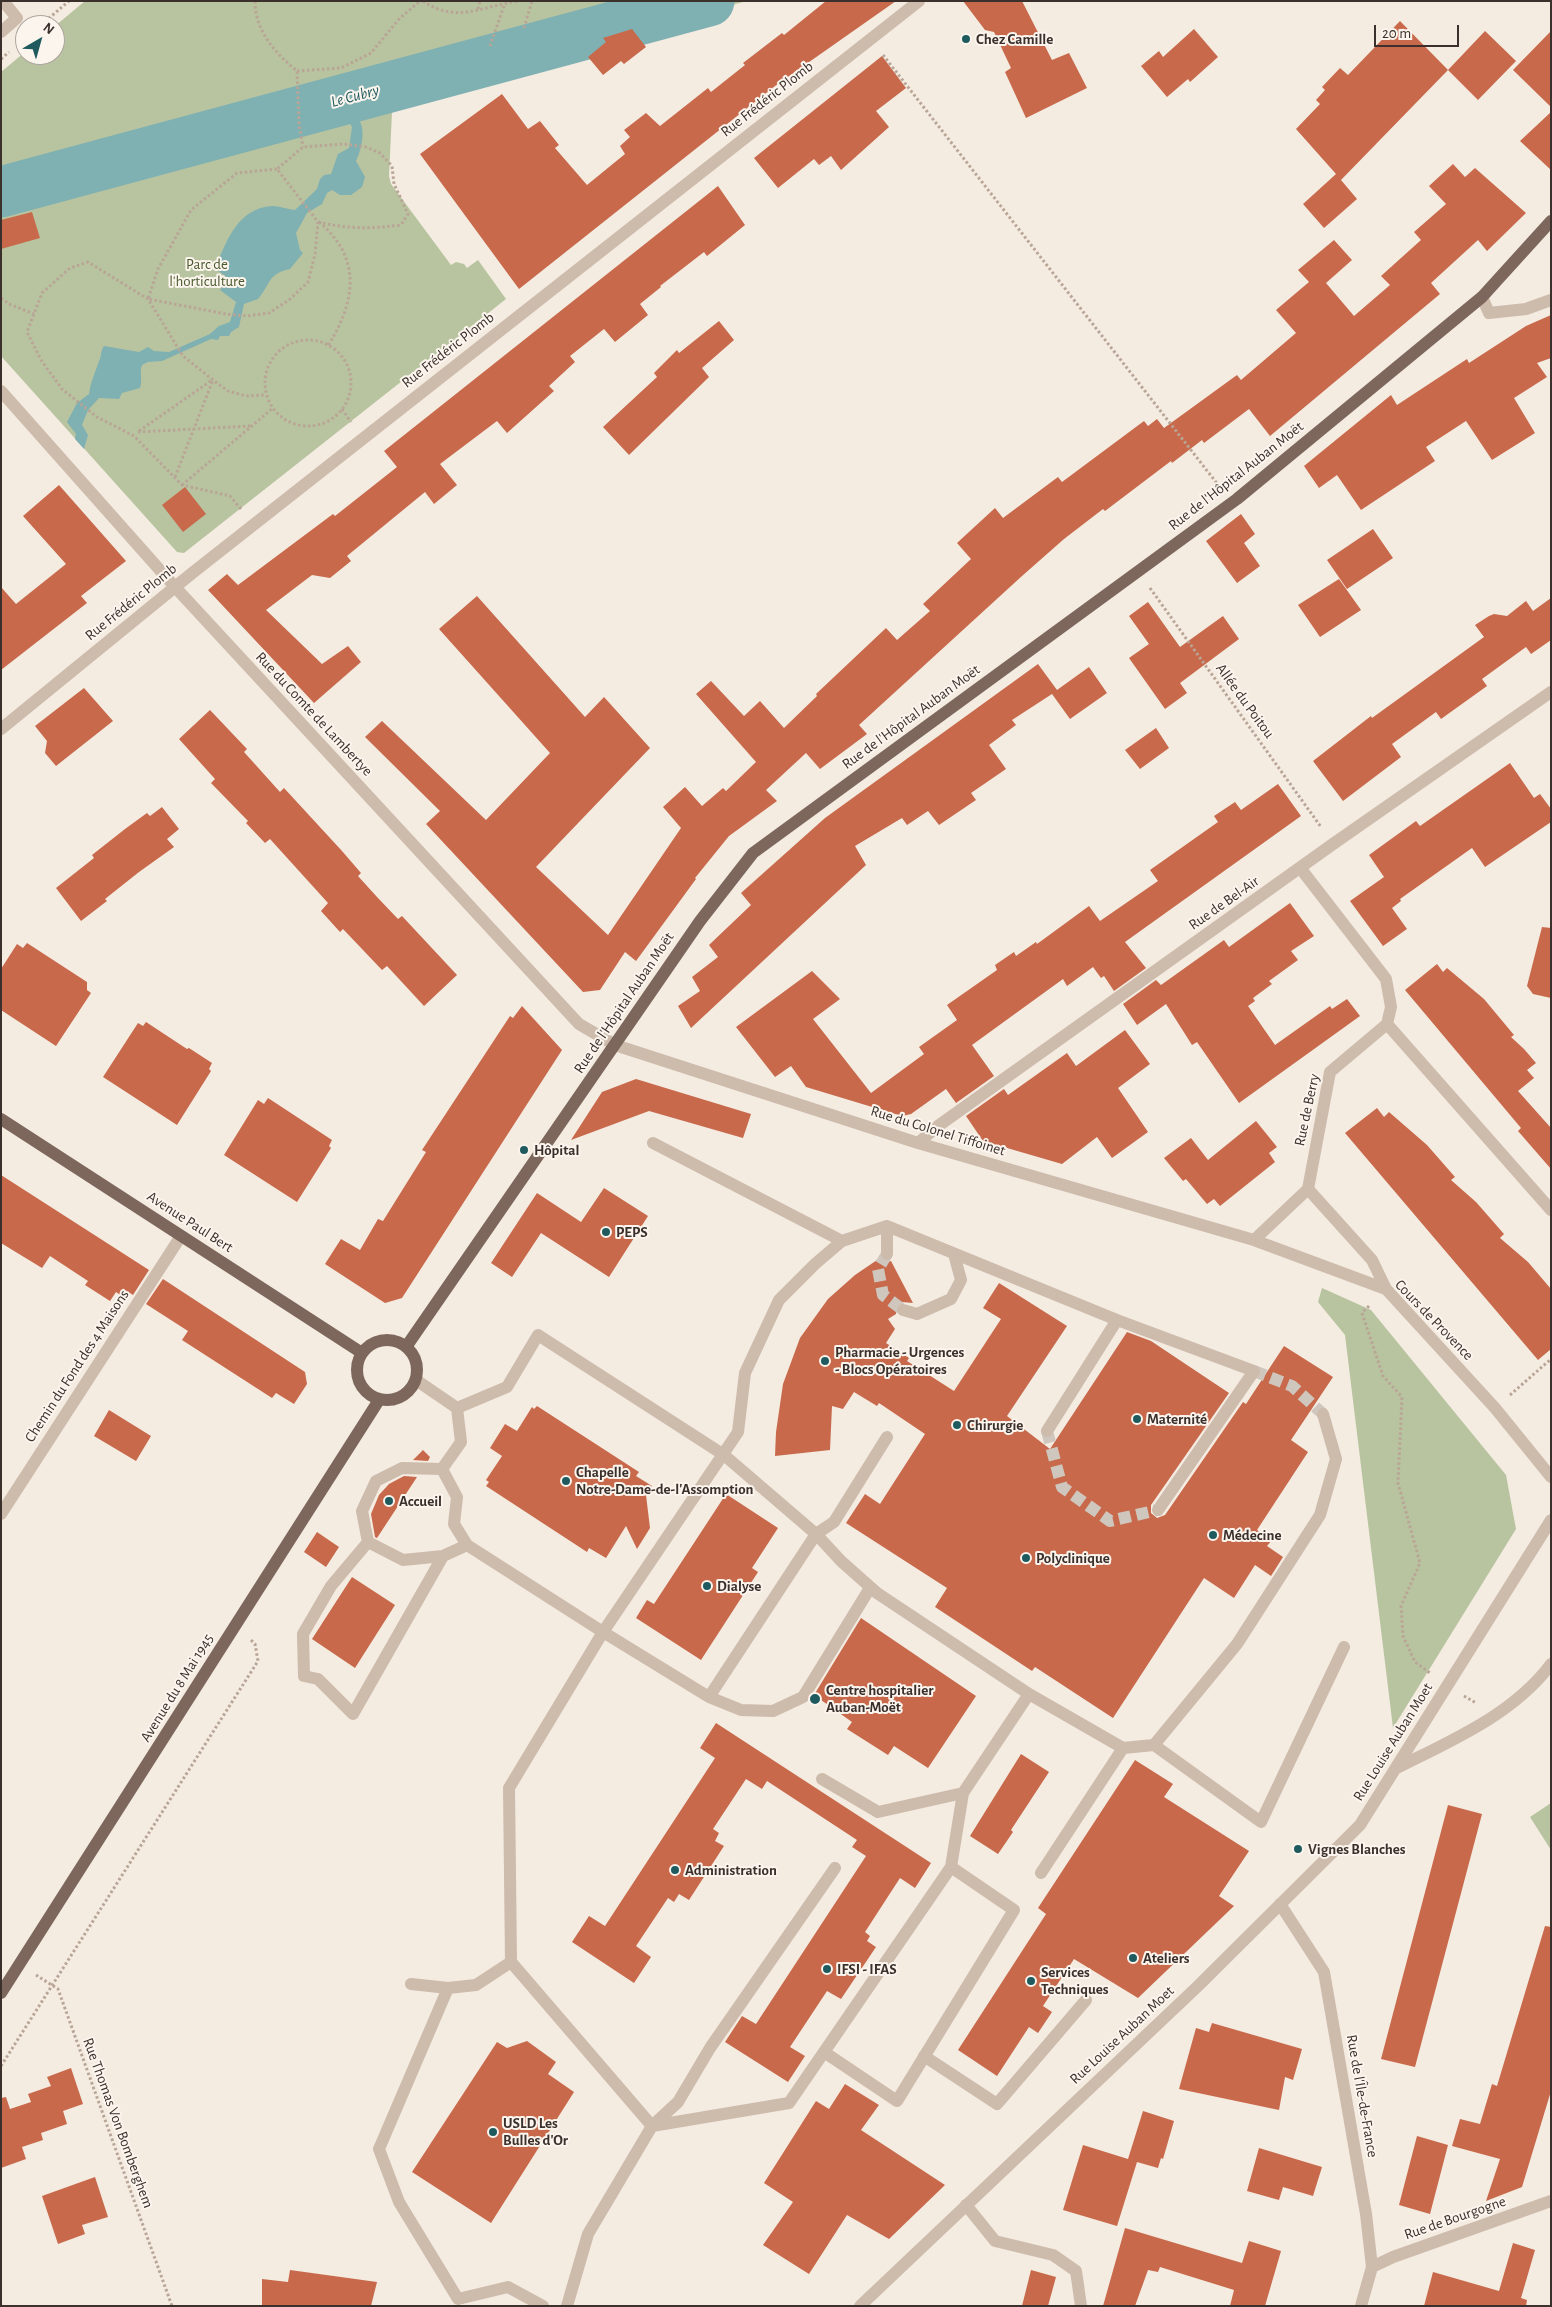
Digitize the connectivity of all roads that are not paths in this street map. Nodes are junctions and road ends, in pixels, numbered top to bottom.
1 (3, 1) edge
2 (919, 1) edge
3 (1, 32) edge
4 (1551, 221) edge
5 (1482, 298) junction
6 (1551, 300) edge
7 (1, 391) edge
8 (175, 587) junction
9 (1551, 692) edge
10 (1, 729) edge
11 (1301, 868) junction
12 (1387, 1024) junction
13 (615, 1045) junction
14 (1, 1119) edge
15 (918, 1143) junction
16 (653, 1144) dead end
17 (1308, 1189) junction
18 (1551, 1210) edge
19 (887, 1226) junction
20 (181, 1236) junction
21 (1254, 1240) junction
22 (842, 1241) junction
23 (887, 1254) tunnel mouth
24 (954, 1254) junction
25 (1386, 1289) junction
26 (903, 1310) tunnel mouth
27 (1117, 1320) junction
28 (406, 1347) junction
29 (362, 1353) junction
30 (416, 1380) junction
31 (379, 1400) junction
32 (457, 1408) junction
33 (1322, 1414) tunnel mouth
34 (1047, 1432) dead end
35 (887, 1437) dead end
36 (724, 1455) junction
37 (442, 1469) junction
38 (1551, 1477) edge
39 (1158, 1510) tunnel mouth
40 (1, 1514) edge
41 (1551, 1520) edge
42 (816, 1534) junction
43 (368, 1542) junction
44 (467, 1545) junction
45 (443, 1556) junction
46 (870, 1588) junction
47 (603, 1632) junction
48 (1344, 1647) dead end
49 (1551, 1664) edge
50 (1029, 1694) junction
51 (709, 1697) junction
52 (1154, 1745) junction
53 (1123, 1748) junction
54 (1395, 1769) junction
55 (822, 1779) dead end
56 (964, 1793) junction
57 (951, 1867) junction
58 (835, 1868) dead end
59 (1041, 1873) dead end
60 (1280, 1904) junction
61 (512, 1962) junction
62 (411, 1984) dead end
63 (448, 1988) junction
64 (1, 1993) edge
65 (1086, 2000) dead end
66 (824, 2052) junction
67 (924, 2056) junction
68 (652, 2126) junction
69 (1551, 2201) edge
70 (966, 2205) junction
71 (1372, 2267) junction
72 (543, 2306) edge
73 (566, 2306) edge
74 (860, 2306) edge
75 (1082, 2306) edge
76 (1361, 2306) edge

1 - 3 street
2 - 8 street, Rue Frédéric Plomb
4 - 5 main road, Rue de l'Hôpital Auban Moët
5 - 6 street
5 - 13 main road, Rue de l'Hôpital Auban Moët
7 - 8 street, Rue du Comte de Lambertye
8 - 10 street, Rue Frédéric Plomb
8 - 13 street, Rue du Comte de Lambertye
9 - 11 street, Rue de Bel-Air
11 - 12 street
11 - 15 street, Rue de Bel-Air
12 - 17 street, Rue de Berry
12 - 18 street
13 - 15 street, Rue du Colonel Tiffoinet
13 - 28 main road, Rue de l'Hôpital Auban Moët
14 - 20 main road, Avenue Paul Bert
15 - 21 street, Rue du Colonel Tiffoinet
16 - 22 street
17 - 21 street
17 - 25 street
19 - 22 street
19 - 23 street
19 - 24 street
20 - 29 main road, Avenue Paul Bert
20 - 40 street, Chemin du Fond des 4 Maisons
21 - 25 street, Cours de Provence
22 - 36 street
24 - 26 street
24 - 27 street
25 - 38 street, Cours de Provence
27 - 34 street
27 - 39 street
28 - 29 main road
28 - 30 main road
29 - 31 main road
30 - 31 main road
30 - 32 street
31 - 64 main road, Avenue du 8 Mai 1945
32 - 36 street
32 - 37 street
33 - 52 street
35 - 42 street
36 - 42 street
36 - 47 street
37 - 43 street
37 - 44 street
41 - 54 street, Rue Louise Auban Moet
42 - 46 street
42 - 51 street
43 - 45 street
43 - 45 street
44 - 45 street
44 - 47 street
46 - 50 street
46 - 51 street
47 - 51 street
47 - 61 street
48 - 52 street
49 - 54 street
50 - 53 street
50 - 56 street
52 - 53 street
53 - 59 street
54 - 60 street, Rue Louise Auban Moet
55 - 56 street
56 - 57 street
57 - 66 street
57 - 67 street
58 - 68 street
60 - 70 street, Rue Louise Auban Moet
60 - 71 street, Rue de l'Île-de-France
61 - 63 street
61 - 68 street
62 - 63 street
63 - 72 street
65 - 67 street
66 - 67 street
66 - 68 street
68 - 73 street
69 - 71 street, Rue de Bourgogne
70 - 74 street, Rue Louise Auban Moet
70 - 75 street
71 - 76 street, Rue de l'Île-de-France

